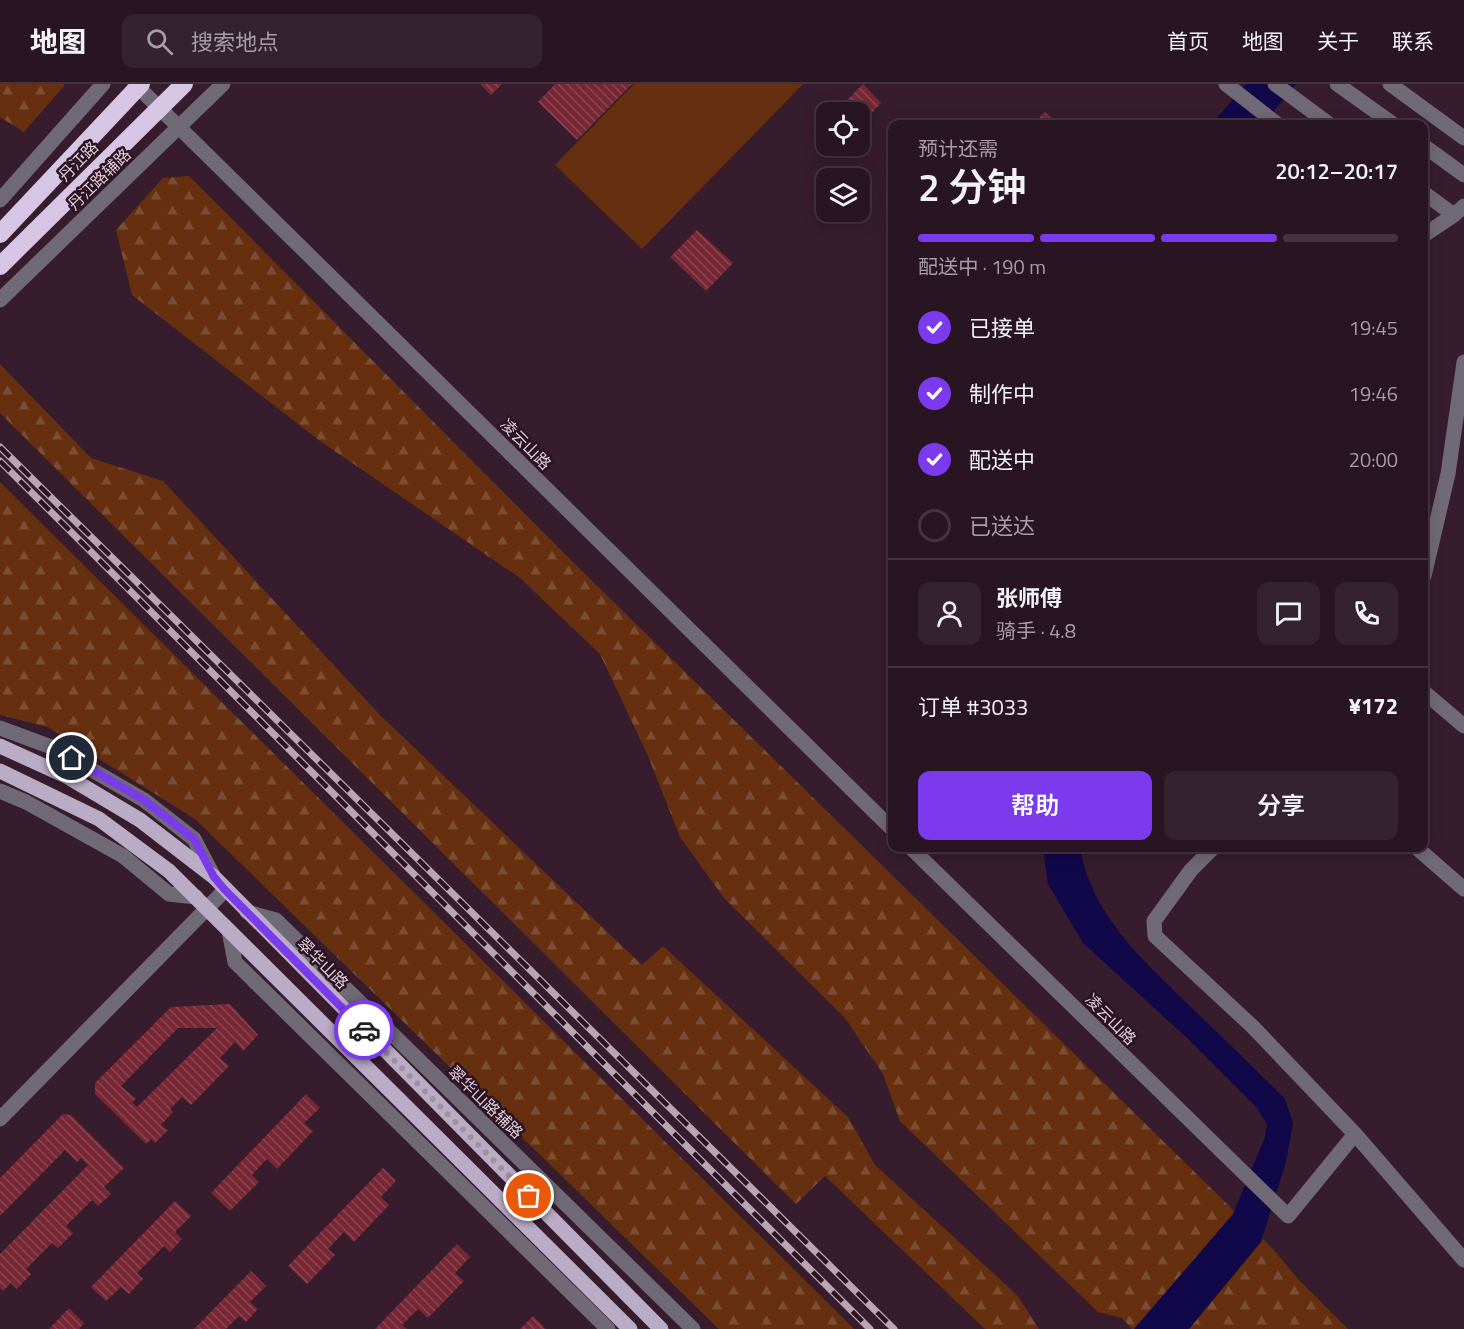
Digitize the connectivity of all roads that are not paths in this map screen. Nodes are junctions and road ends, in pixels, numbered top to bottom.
1 (103, 84) edge
2 (184, 84) edge
3 (223, 84) edge
4 (1275, 84) edge
5 (1337, 84) edge
6 (1390, 84) edge
7 (138, 85) edge
8 (1228, 86) edge
9 (160, 108) junction
10 (1271, 120) edge
11 (1323, 120) edge
12 (1387, 120) edge
13 (178, 127) junction
14 (1464, 138) edge
15 (1428, 149) edge
16 (1464, 175) edge
17 (1428, 195) edge
18 (0, 200) edge
19 (1459, 210) edge
20 (1428, 232) edge
21 (0, 234) edge
22 (0, 266) edge
23 (0, 300) edge
24 (1464, 362) edge
25 (1428, 559) edge
26 (1428, 695) edge
27 (1464, 726) edge
28 (0, 728) edge
29 (0, 746) edge
30 (0, 771) edge
31 (0, 791) edge
32 (888, 825) edge
33 (915, 852) edge
34 (1209, 852) edge
35 (1422, 852) edge
36 (214, 877) junction
37 (1464, 889) edge
38 (225, 890) junction
39 (196, 897) junction
40 (208, 910) junction
41 (247, 912) junction
42 (229, 931) junction
43 (0, 1119) edge
44 (1354, 1134) junction
45 (1464, 1260) edge
46 (609, 1329) edge
47 (630, 1329) edge
48 (661, 1329) edge
49 (693, 1329) edge

1 - 18 street
2 - 9 highway, 丹江路
3 - 13 street, 丹江路辅路
4 - 11 street
5 - 12 street
6 - 14 street
7 - 9 street, 凌云山路
7 - 21 highway, 丹江路
8 - 10 street
9 - 13 street, 凌云山路
9 - 22 highway, 丹江路
13 - 23 street, 丹江路辅路
13 - 32 street, 凌云山路
15 - 16 street
17 - 19 street
19 - 20 street
24 - 25 street
26 - 27 street
28 - 36 street
29 - 36 main road, 翠华山路
30 - 39 main road
31 - 39 street
33 - 44 street, 凌云山路
34 - 44 street
35 - 37 street
36 - 38 main road, 翠华山路
38 - 40 street
38 - 41 main road, 翠华山路
39 - 40 main road
40 - 42 main road
40 - 43 street
41 - 48 main road, 翠华山路
41 - 49 street, 翠华山路辅路
42 - 46 street
42 - 47 main road
44 - 45 street

